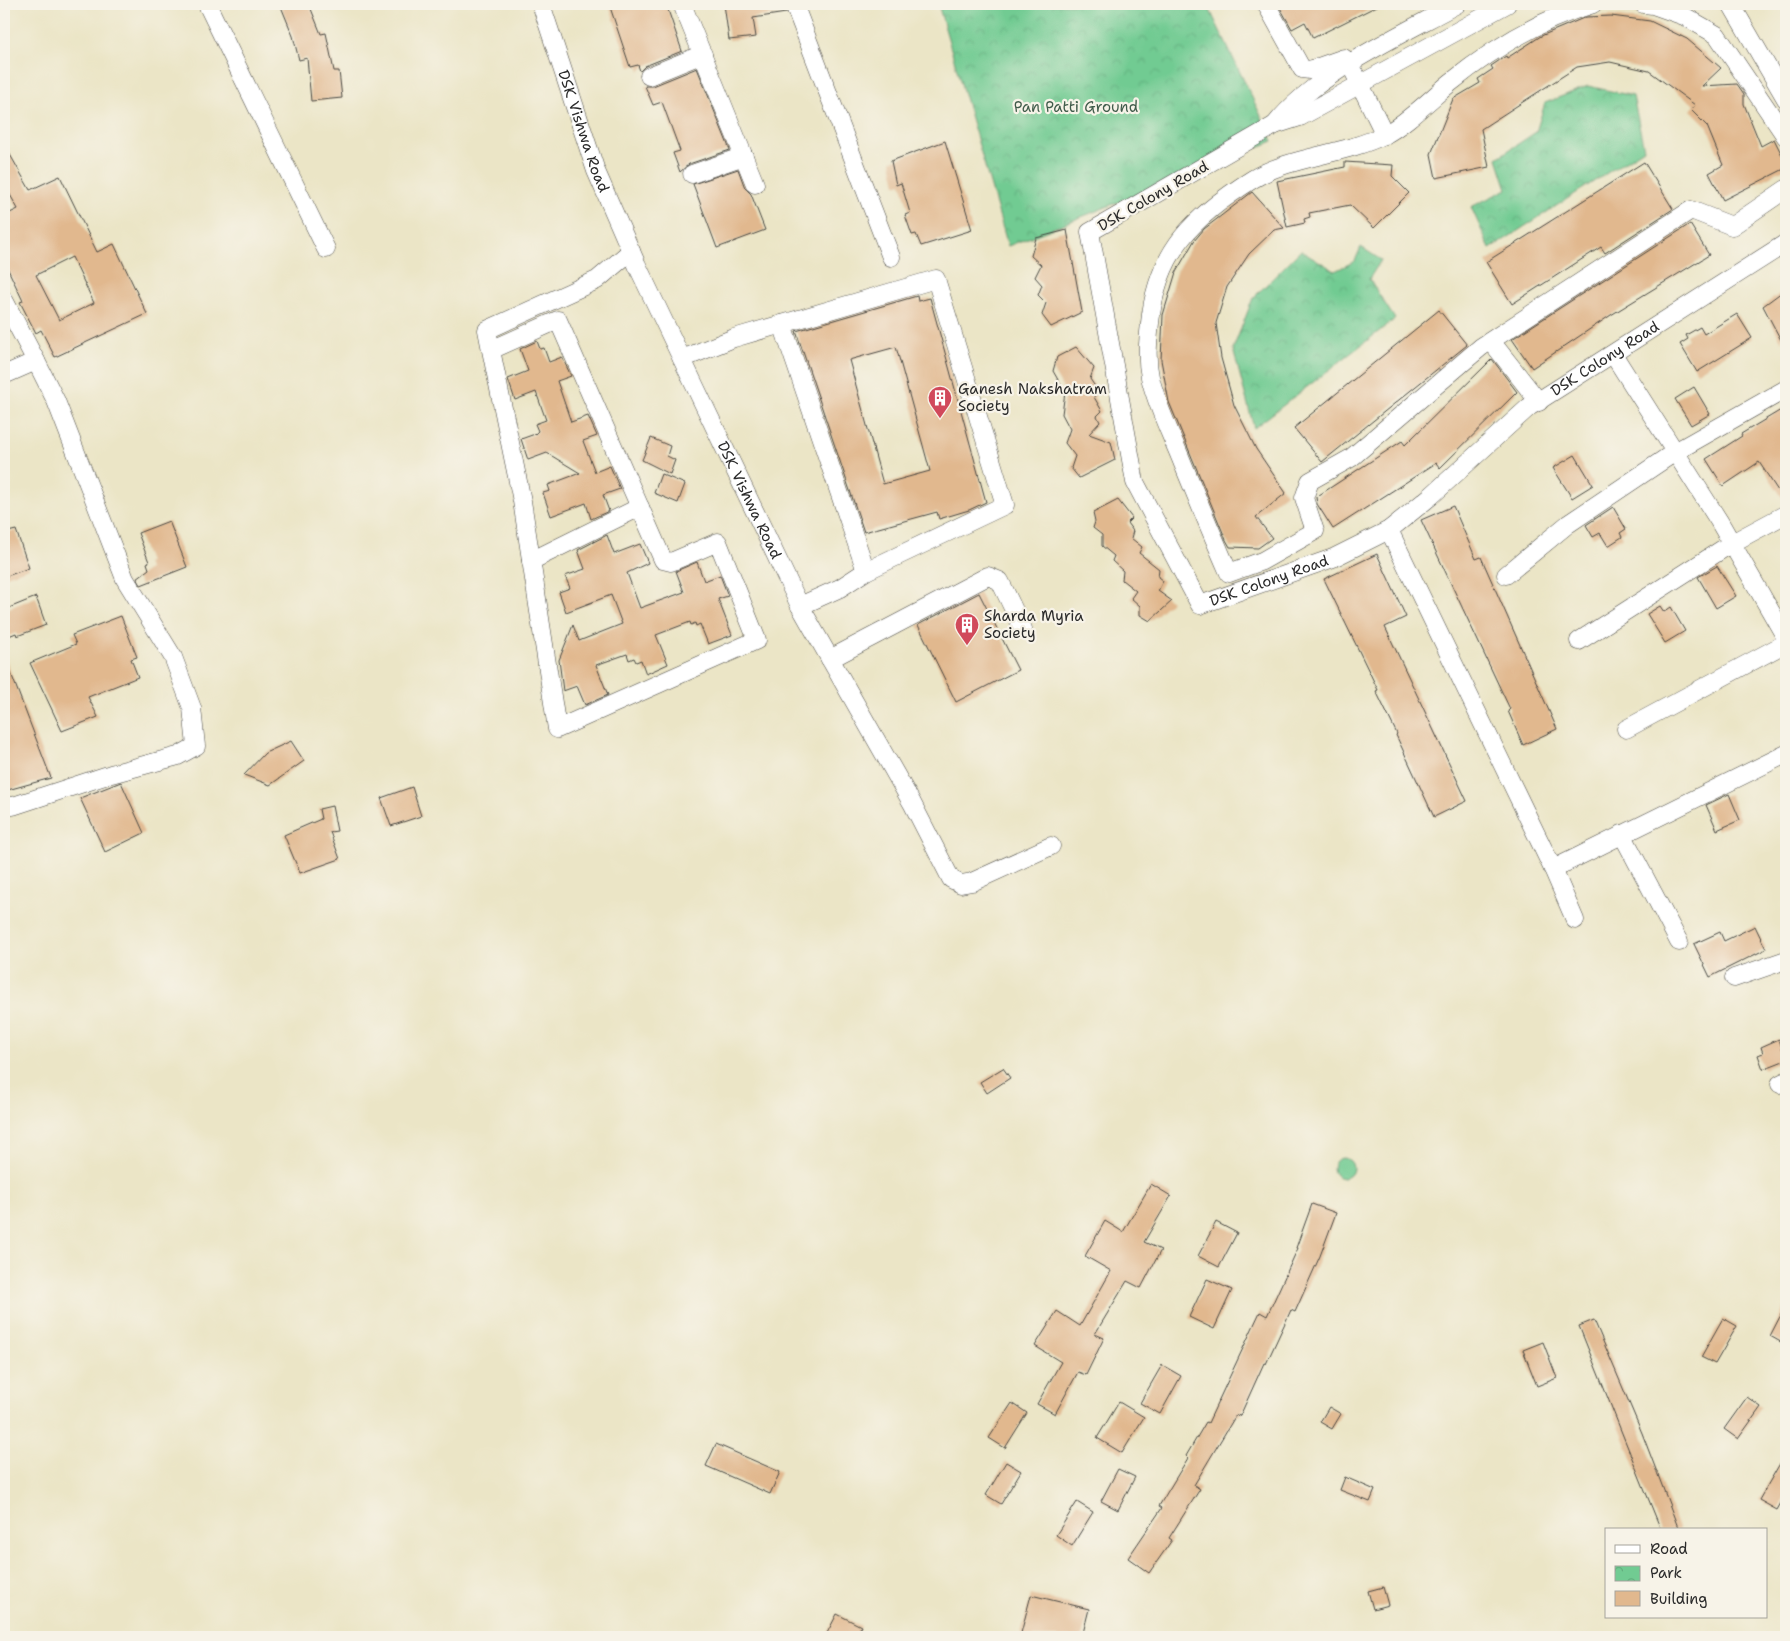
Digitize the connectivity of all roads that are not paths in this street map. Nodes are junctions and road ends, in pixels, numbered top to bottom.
1 (207, 4) edge
2 (541, 4) edge
3 (682, 4) edge
4 (794, 4) edge
5 (1266, 4) edge
6 (1458, 4) edge
7 (1465, 4) edge
8 (1507, 4) edge
9 (1593, 4) edge
10 (1642, 4) edge
11 (1731, 4) edge
12 (1475, 21) junction
13 (703, 54) junction
14 (1350, 64) junction
15 (650, 76) dead end
16 (1360, 83) junction
17 (1786, 100) edge
18 (1275, 125) junction
19 (1385, 135) junction
20 (1786, 137) edge
21 (744, 156) junction
22 (692, 174) dead end
23 (755, 184) dead end
24 (1786, 189) edge
25 (1786, 243) edge
26 (326, 249) dead end
27 (631, 251) junction
28 (891, 257) dead end
29 (4, 300) edge
30 (782, 324) junction
31 (1491, 340) junction
32 (491, 350) junction
33 (1613, 354) junction
34 (682, 359) junction
35 (36, 361) junction
36 (4, 375) edge
37 (1786, 389) edge
38 (1539, 402) junction
39 (1676, 452) junction
40 (640, 508) junction
41 (1786, 514) edge
42 (1389, 530) junction
43 (1732, 543) junction
44 (531, 561) junction
45 (866, 571) junction
46 (1506, 574) dead end
47 (800, 606) junction
48 (1023, 629) dead end
49 (1786, 638) edge
50 (1578, 641) dead end
51 (1786, 643) edge
52 (830, 659) junction
53 (1626, 729) dead end
54 (1786, 754) edge
55 (4, 806) edge
56 (1622, 834) junction
57 (1050, 846) dead end
58 (1553, 868) junction
59 (1575, 920) dead end
60 (1678, 942) dead end
61 (1786, 960) edge
62 (1734, 978) dead end

1 - 26 street
2 - 27 street, DSK Vishwa Road
3 - 13 street
4 - 28 street
5 - 14 street
6 - 14 street, DSK Colony Road
7 - 12 street
8 - 12 street, DSK Colony Road
9 - 19 street
10 - 20 street
11 - 17 street
12 - 16 street, DSK Colony Road
13 - 15 street
13 - 21 street
14 - 16 street
14 - 18 street, DSK Colony Road
16 - 18 street, DSK Colony Road
16 - 19 street
18 - 42 street, DSK Colony Road
19 - 31 street
21 - 22 street
21 - 23 street
24 - 31 street
25 - 33 street, DSK Colony Road
27 - 32 street
27 - 34 street, DSK Vishwa Road
29 - 35 street
30 - 34 street
30 - 45 street
30 - 45 street
31 - 38 street
32 - 40 street
32 - 44 street
33 - 38 street, DSK Colony Road
33 - 39 street
34 - 47 street, DSK Vishwa Road
35 - 36 street
35 - 55 street
37 - 39 street
38 - 42 street, DSK Colony Road
39 - 43 street
39 - 46 street
40 - 44 street
40 - 44 street
41 - 43 street
42 - 58 street
43 - 49 street
43 - 50 street
45 - 47 street
47 - 52 street, DSK Vishwa Road
48 - 52 street
51 - 53 street
52 - 57 street, DSK Vishwa Road
54 - 56 street
56 - 58 street
56 - 60 street
58 - 59 street
61 - 62 street

